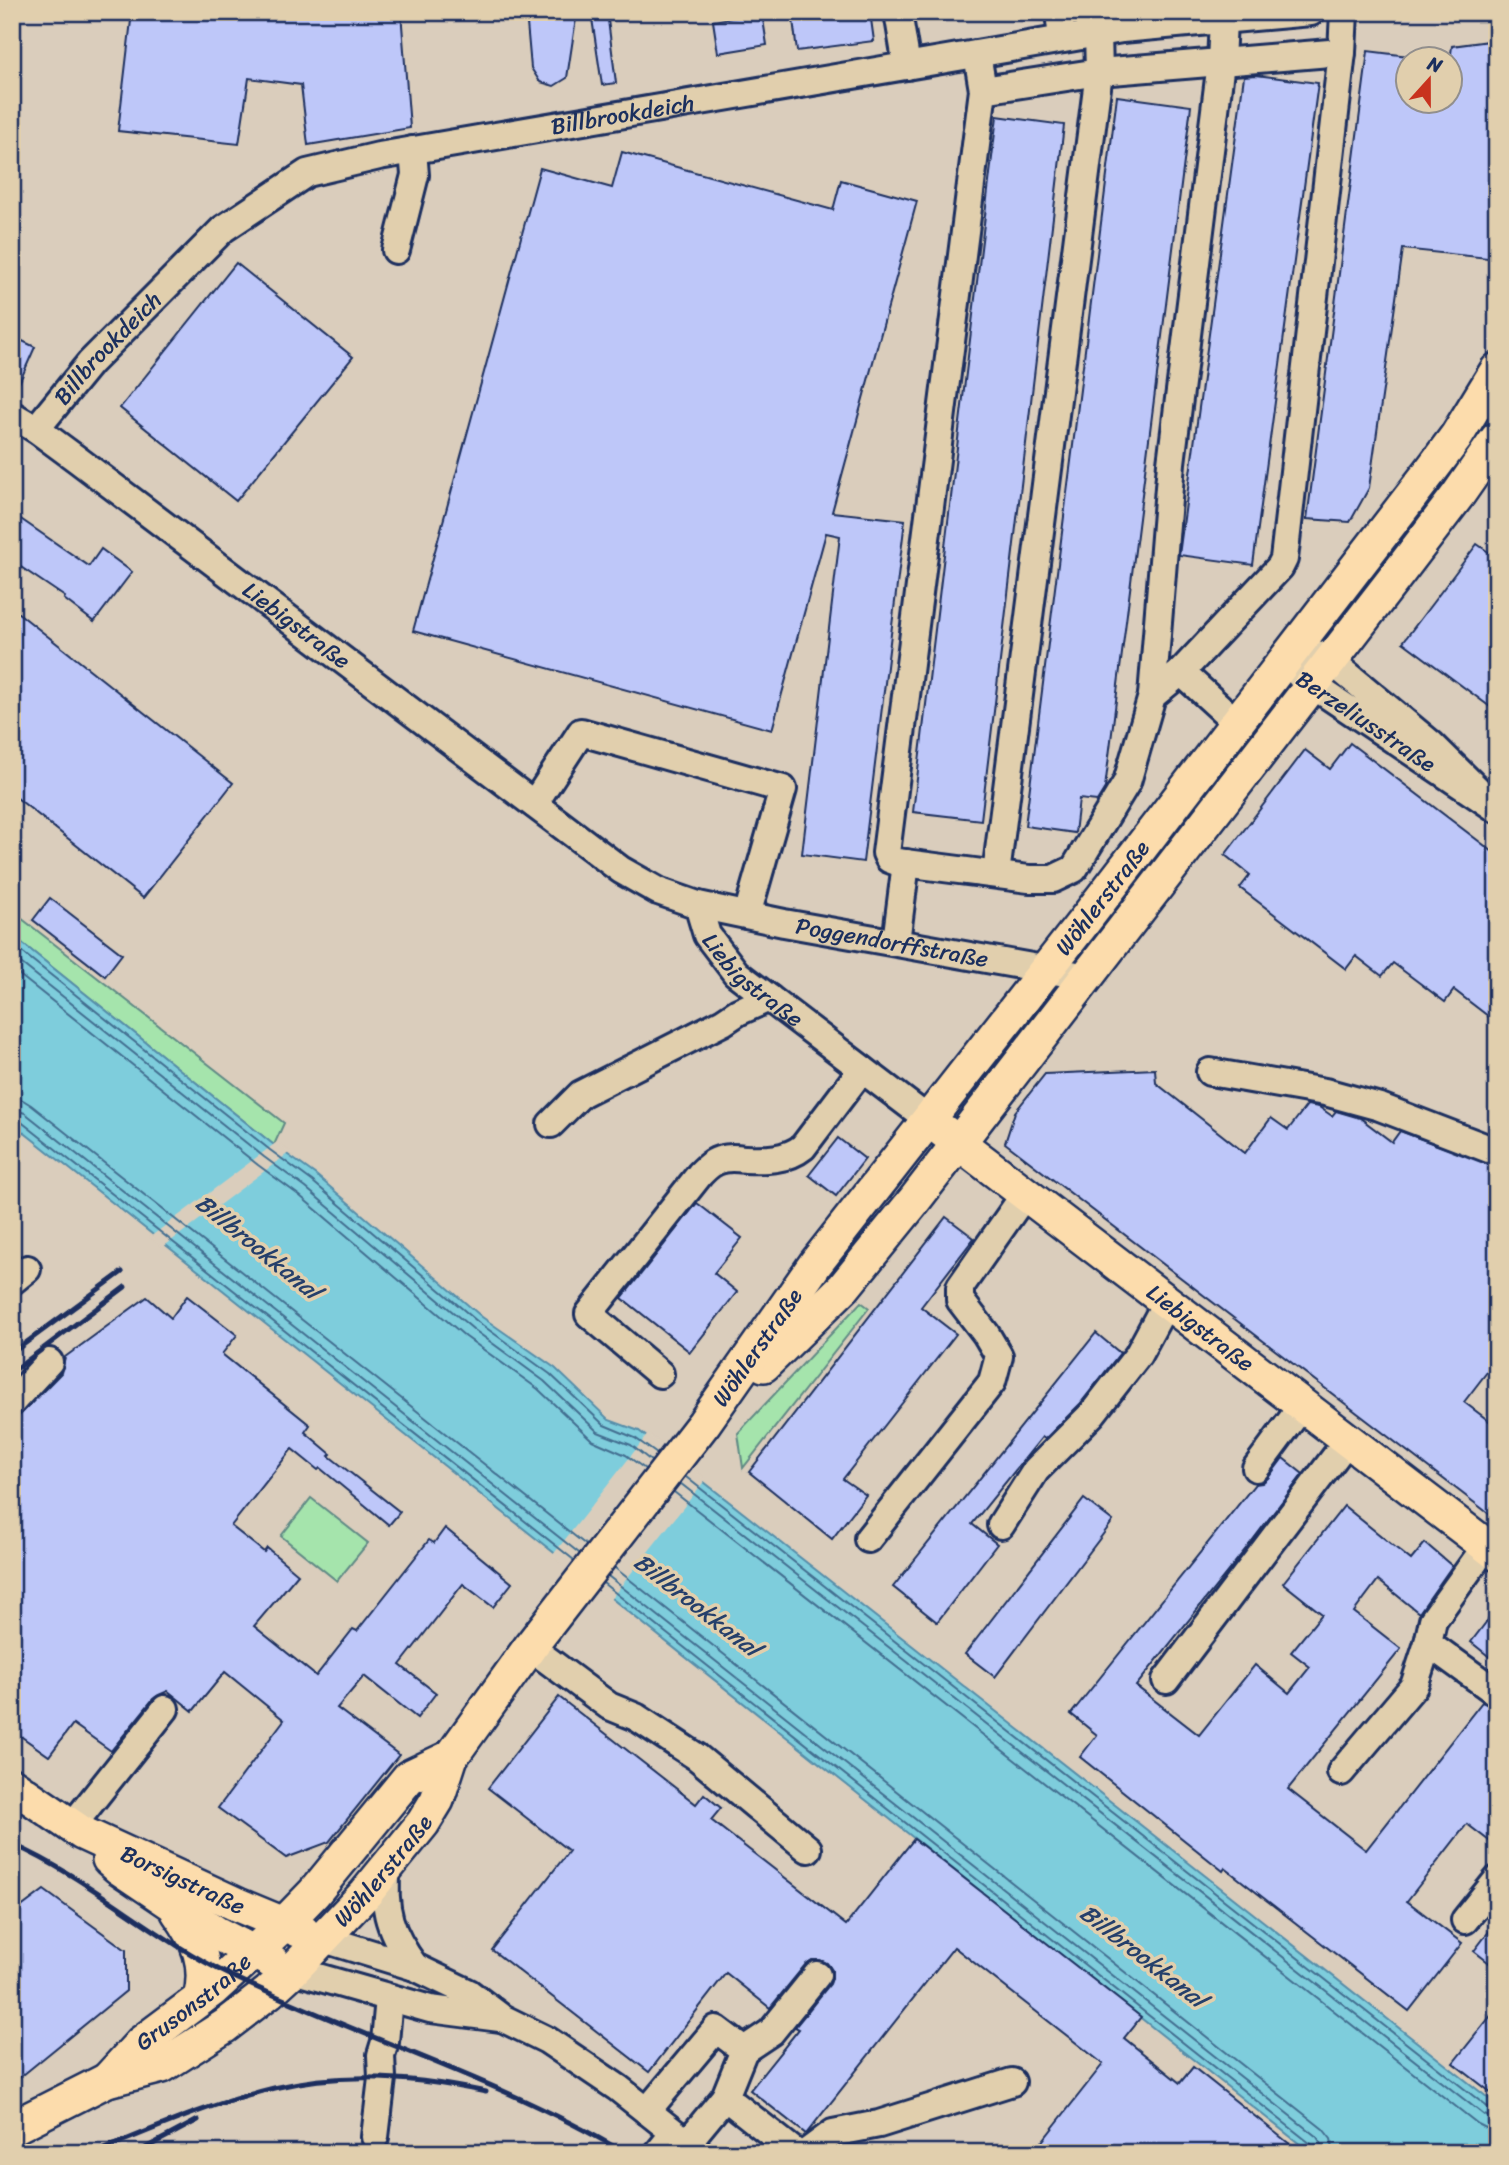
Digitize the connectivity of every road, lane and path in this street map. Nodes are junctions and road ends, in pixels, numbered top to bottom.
1 (898, 12) edge
2 (1059, 12) edge
3 (1311, 12) edge
4 (1344, 12) edge
5 (1223, 20) junction
6 (1098, 33) junction
7 (1062, 39) junction
8 (1342, 52) junction
9 (977, 54) junction
10 (1221, 62) junction
11 (907, 66) junction
12 (1099, 72) junction
13 (983, 90) junction
14 (413, 150) junction
15 (396, 250) dead end
16 (1497, 370) edge
17 (12, 415) edge
18 (36, 429) junction
19 (1497, 439) edge
20 (1292, 652) junction
21 (1181, 672) junction
22 (1322, 673) junction
23 (1152, 696) junction
24 (1237, 723) junction
25 (534, 804) junction
26 (1497, 809) edge
27 (906, 863) junction
28 (996, 874) junction
29 (698, 905) junction
30 (747, 915) junction
31 (896, 942) junction
32 (1047, 969) junction
33 (1088, 977) junction
34 (769, 998) junction
35 (862, 1069) junction
36 (1210, 1072) dead end
37 (929, 1120) junction
38 (551, 1124) dead end
39 (959, 1143) junction
40 (1497, 1152) edge
41 (1025, 1194) junction
42 (1166, 1303) junction
43 (49, 1362) dead end
44 (660, 1374) dead end
45 (12, 1402) edge
46 (1302, 1406) junction
47 (704, 1423) junction
48 (1348, 1440) junction
49 (1256, 1468) dead end
50 (1000, 1525) dead end
51 (868, 1539) dead end
52 (1492, 1550) edge
53 (1428, 1643) junction
54 (530, 1647) junction
55 (1166, 1680) dead end
56 (1497, 1692) edge
57 (166, 1709) dead end
58 (451, 1757) junction
59 (1341, 1772) dead end
60 (12, 1785) edge
61 (77, 1829) junction
62 (808, 1849) dead end
63 (387, 1867) junction
64 (1497, 1880) edge
65 (175, 1907) junction
66 (1465, 1920) dead end
67 (283, 1925) junction
68 (324, 1939) junction
69 (254, 1953) junction
70 (415, 1967) junction
71 (293, 1970) junction
72 (817, 1975) dead end
73 (389, 1998) junction
74 (200, 1999) junction
75 (502, 2018) junction
76 (744, 2050) junction
77 (107, 2080) junction
78 (1012, 2082) dead end
79 (725, 2097) junction
80 (647, 2111) junction
81 (12, 2127) edge
82 (374, 2137) dead end
83 (680, 2145) edge
84 (796, 2153) edge
85 (806, 2153) edge

1 - 11 street
2 - 7 street
3 - 5 street, Billbrookdeich
4 - 8 street
5 - 6 street, Billbrookdeich
5 - 10 street
6 - 7 street, Billbrookdeich
6 - 12 street
7 - 9 street, Billbrookdeich
8 - 10 street
8 - 21 street
9 - 11 street, Billbrookdeich
9 - 13 street
10 - 12 street
10 - 23 street
11 - 14 street, Billbrookdeich
12 - 13 street
12 - 28 street
13 - 27 street
14 - 15 street
14 - 18 street, Billbrookdeich
16 - 20 main road, Wöhlerstraße
17 - 18 street, Liebigstraße
18 - 25 street, Liebigstraße
19 - 22 main road, Wöhlerstraße
20 - 22 street, Berzeliusstraße
20 - 24 main road, Wöhlerstraße
21 - 23 street
21 - 24 street
22 - 26 street, Berzeliusstraße
22 - 33 main road, Wöhlerstraße
23 - 28 street
24 - 32 main road, Wöhlerstraße
25 - 29 street, Liebigstraße
25 - 30 street
27 - 28 street
27 - 31 street
29 - 30 street, Poggendorffstraße
29 - 34 street, Liebigstraße
30 - 31 street, Poggendorffstraße
31 - 32 street, Poggendorffstraße
32 - 33 street, Poggendorffstraße
32 - 37 main road, Wöhlerstraße
33 - 39 main road, Wöhlerstraße
34 - 35 street, Liebigstraße
34 - 38 street
35 - 37 street, Liebigstraße
35 - 44 street
36 - 40 street
37 - 39 main road, Liebigstraße
37 - 47 main road, Wöhlerstraße
39 - 41 main road, Liebigstraße
39 - 47 main road, Wöhlerstraße
41 - 42 main road, Liebigstraße
41 - 51 street
42 - 46 main road, Liebigstraße
42 - 50 street
43 - 45 street
46 - 48 main road, Liebigstraße
46 - 49 street
47 - 54 main road, Wöhlerstraße
48 - 52 main road, Liebigstraße
48 - 55 street
52 - 53 street
53 - 56 street
53 - 59 street
54 - 58 main road, Wöhlerstraße
54 - 62 street
57 - 61 street
58 - 63 main road, Wöhlerstraße
58 - 67 main road, Wöhlerstraße
60 - 61 main road, Borsigstraße
61 - 65 main road, Borsigstraße
61 - 67 main road, Borsigstraße
63 - 68 main road, Wöhlerstraße
63 - 70 street
64 - 66 street
65 - 69 main road, Borsigstraße
65 - 74 main road
67 - 68 main road, Borsigstraße
67 - 69 main road, Grusonstraße
68 - 70 street
68 - 71 main road, Wöhlerstraße
69 - 71 main road, Borsigstraße
69 - 74 main road, Grusonstraße
70 - 75 street
71 - 73 street
71 - 77 main road, Grusonstraße
72 - 76 street
73 - 75 street
73 - 82 street
74 - 77 main road, Grusonstraße
75 - 80 street
76 - 79 street
76 - 80 street
77 - 81 main road, Grusonstraße
78 - 85 street
79 - 83 street
79 - 84 street
80 - 83 street

